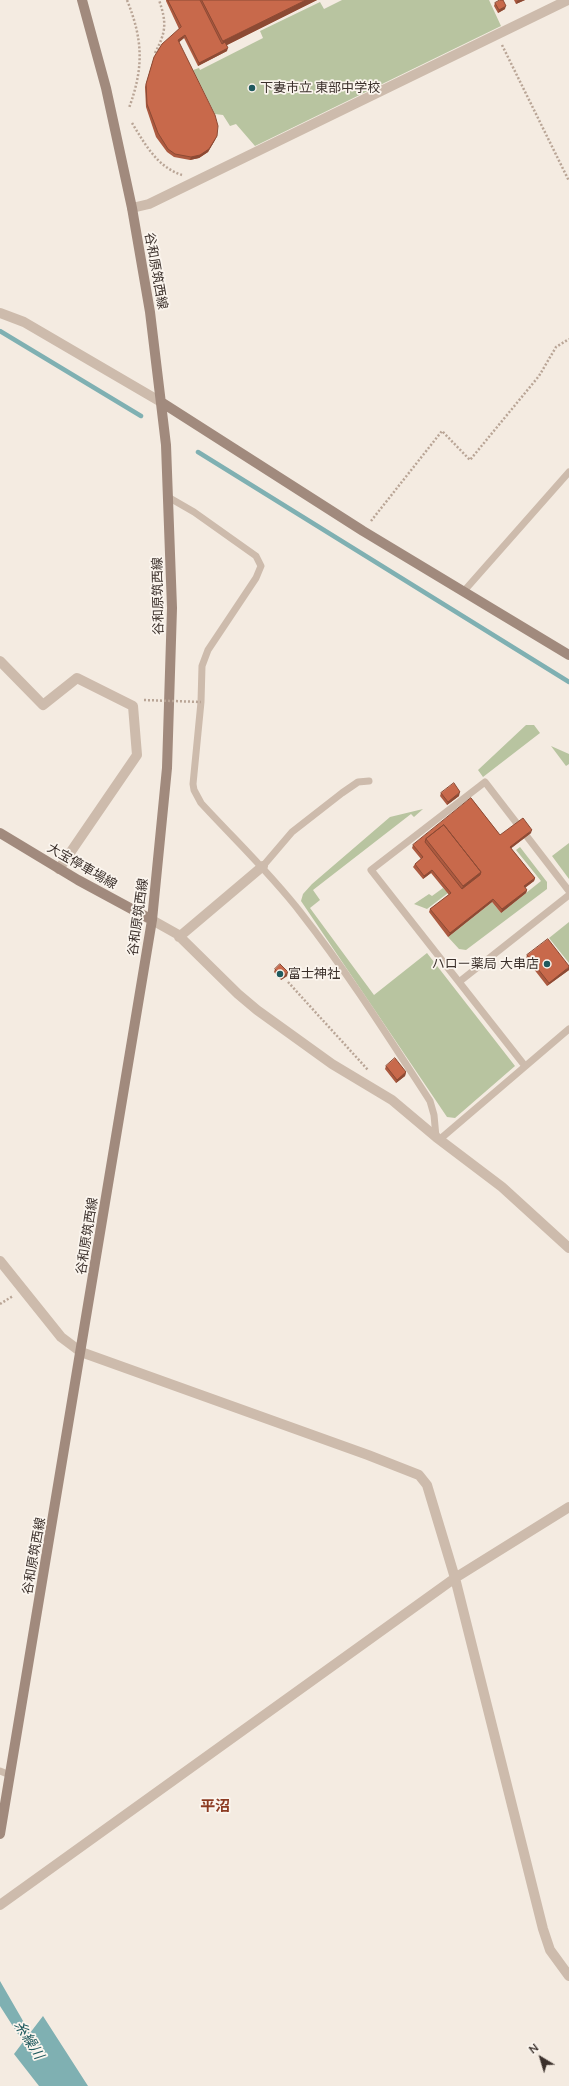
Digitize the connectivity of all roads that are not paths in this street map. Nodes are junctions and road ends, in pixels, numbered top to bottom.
1 (82, 0) edge
2 (568, 0) edge
3 (132, 208) junction
4 (0, 313) edge
5 (161, 402) junction
6 (569, 472) edge
7 (168, 497) junction
8 (464, 591) junction
9 (569, 655) edge
10 (0, 661) edge
11 (369, 781) dead end
12 (0, 833) edge
13 (263, 866) junction
14 (59, 869) junction
15 (569, 891) edge
16 (569, 895) edge
17 (152, 920) junction
18 (179, 937) junction
19 (459, 982) junction
20 (569, 1029) edge
21 (525, 1066) junction
22 (437, 1139) junction
23 (569, 1248) edge
24 (0, 1261) edge
25 (81, 1352) junction
26 (569, 1507) edge
27 (455, 1578) junction
28 (0, 1771) edge
29 (10, 1775) junction
30 (0, 1834) edge
31 (0, 1906) edge
32 (569, 1976) edge

1 - 3 main road, 谷和原筑西線
2 - 3 street
3 - 5 main road, 谷和原筑西線
4 - 5 street
5 - 7 main road, 谷和原筑西線
5 - 8 main road
6 - 8 lane
7 - 13 lane
7 - 17 main road, 谷和原筑西線
8 - 9 main road
10 - 14 street
11 - 13 lane
12 - 14 main road, 大宝停車場線
13 - 18 street
13 - 22 lane
14 - 17 main road, 大宝停車場線
15 - 19 lane
16 - 19 lane
17 - 18 street
17 - 25 main road, 谷和原筑西線
18 - 22 street
19 - 21 lane
20 - 21 lane
21 - 22 lane
22 - 23 street
24 - 25 street
25 - 27 street
25 - 29 main road, 谷和原筑西線
26 - 27 street
27 - 31 street
27 - 32 street
28 - 29 lane
29 - 30 main road, 谷和原筑西線

